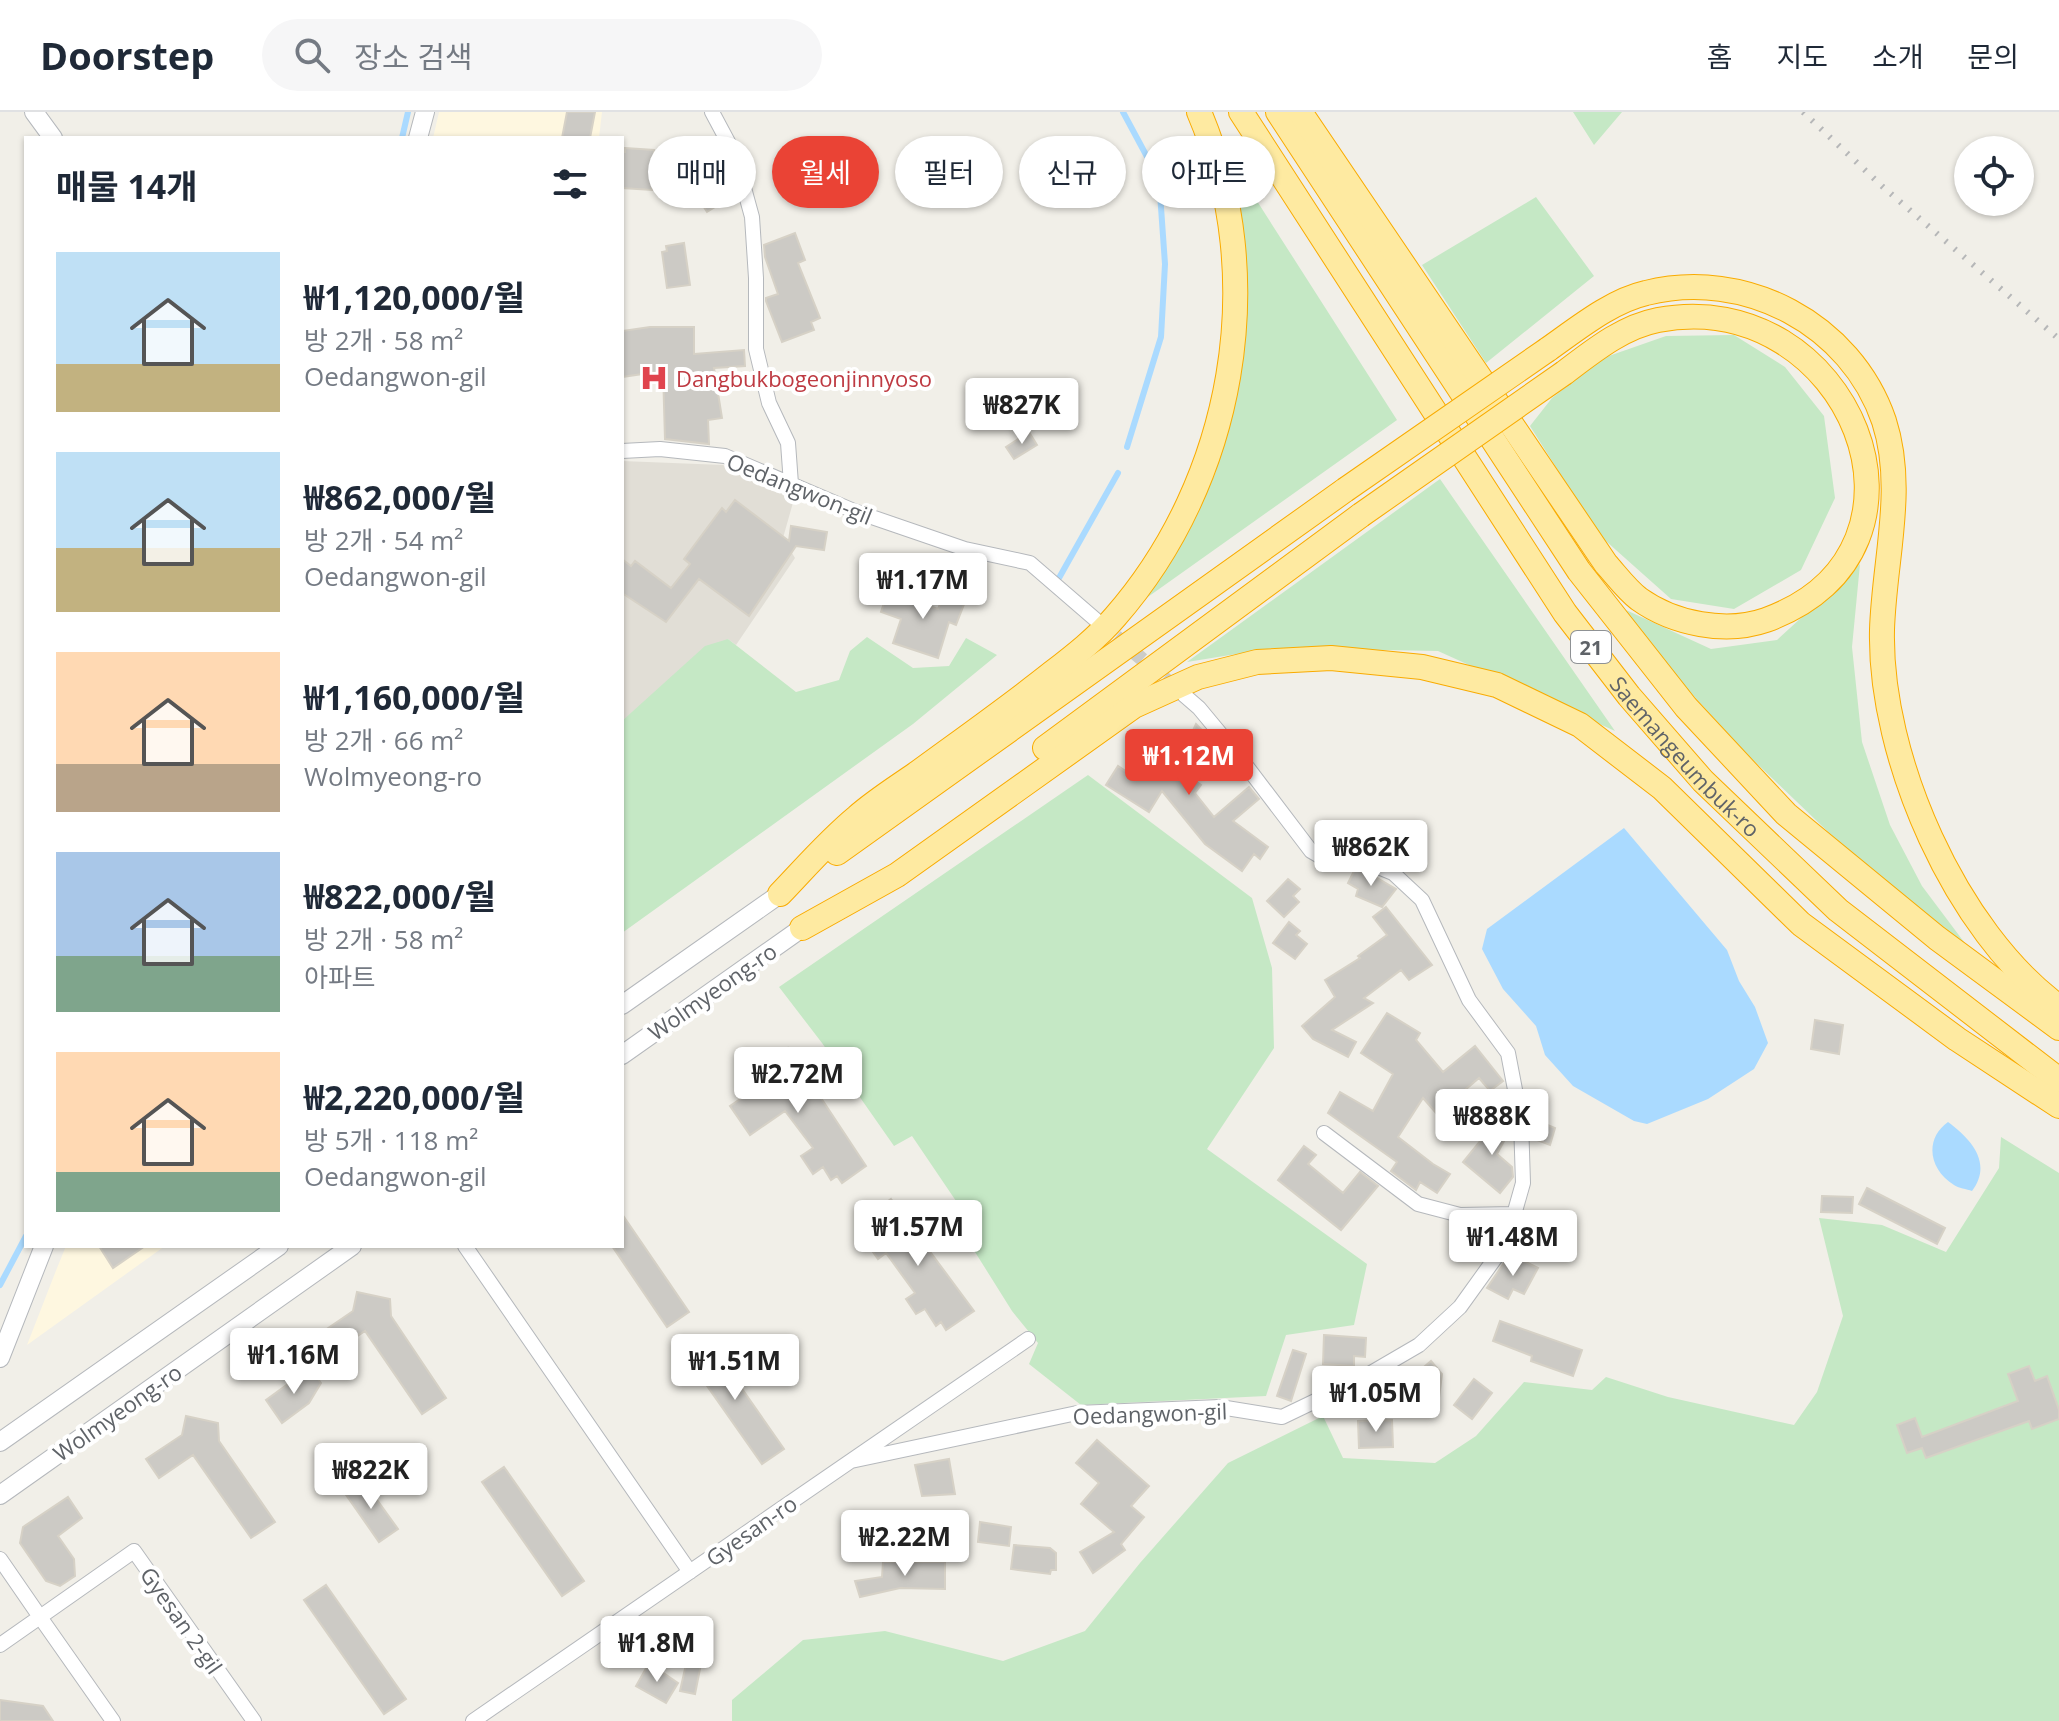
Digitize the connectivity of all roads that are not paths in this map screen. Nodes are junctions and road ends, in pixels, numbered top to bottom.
1 (34, 112) edge
2 (425, 112) edge
3 (712, 112) edge
4 (1199, 112) edge
5 (1241, 112) edge
6 (1278, 112) edge
7 (1300, 112) edge
8 (52, 136) edge
9 (419, 136) edge
10 (624, 451) edge
11 (791, 484) junction
12 (1096, 620) tunnel mouth
13 (1184, 695) tunnel mouth
14 (780, 894) junction
15 (802, 928) junction
16 (624, 1004) edge
17 (2059, 1007) edge
18 (2059, 1028) edge
19 (624, 1054) edge
20 (2059, 1080) edge
21 (2059, 1106) edge
22 (1324, 1133) dead end
23 (1514, 1214) junction
24 (43, 1248) edge
25 (276, 1248) edge
26 (349, 1248) edge
27 (466, 1248) edge
28 (1028, 1339) dead end
29 (0, 1358) edge
30 (0, 1442) edge
31 (851, 1461) junction
32 (0, 1495) edge
33 (0, 1559) edge
34 (690, 1572) junction
35 (40, 1617) junction
36 (0, 1645) edge
37 (113, 1721) edge
38 (254, 1721) edge
39 (473, 1721) edge

1 - 8 street
2 - 9 street
3 - 11 street
4 - 14 highway
5 - 20 highway, Saemangeumbuk-ro / 21
6 - 18 highway, Saemangeumbuk-ro / 21
7 - 15 highway, bridge
10 - 11 street, Oedangwon-gil
11 - 12 street, Oedangwon-gil
13 - 23 street, Oedangwon-gil
14 - 16 street, Wolmyeong-ro
14 - 17 highway, bridge
15 - 19 street, Wolmyeong-ro
15 - 21 highway
22 - 23 street
23 - 31 street, Oedangwon-gil
24 - 29 street
25 - 30 street, Wolmyeong-ro
26 - 32 street, Wolmyeong-ro
27 - 34 street
28 - 31 street, Gyesan-ro
31 - 34 street, Gyesan-ro
33 - 35 street
34 - 39 street, Gyesan-ro
35 - 36 street
35 - 37 street
35 - 38 street, Gyesan 2-gil

